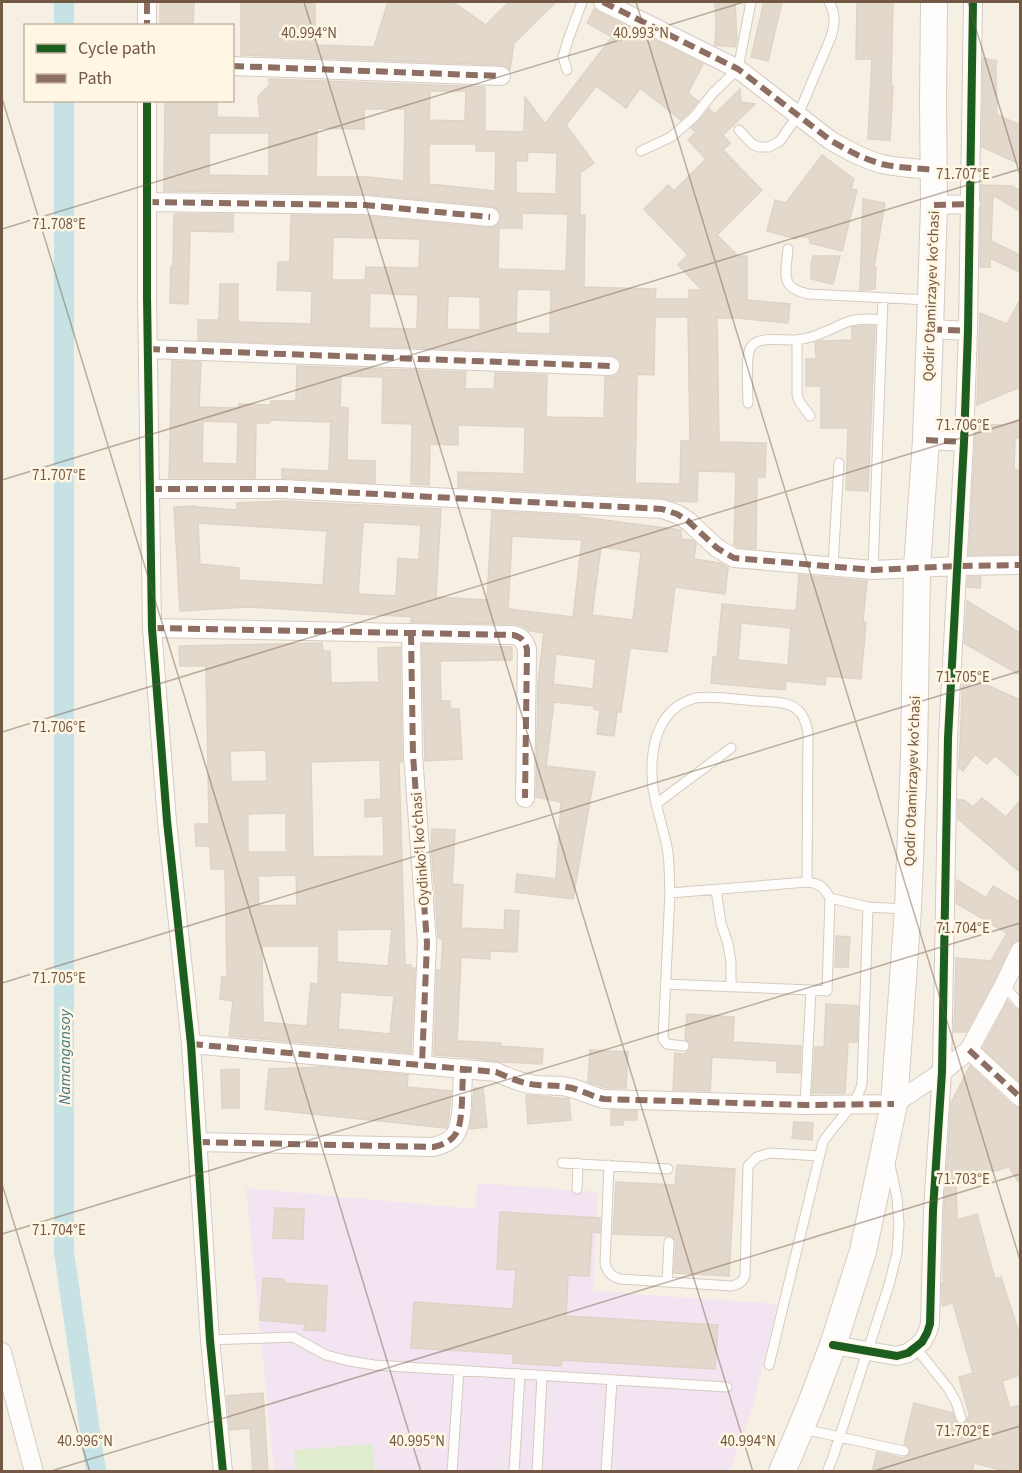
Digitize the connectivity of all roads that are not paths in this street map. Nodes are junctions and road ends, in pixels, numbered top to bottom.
1 (147, 2) edge
2 (582, 2) edge
3 (603, 2) edge
4 (751, 2) edge
5 (829, 2) edge
6 (934, 2) edge
7 (973, 2) edge
8 (147, 24) edge
9 (234, 66) edge
10 (738, 69) junction
11 (567, 70) dead end
12 (501, 76) dead end
13 (147, 102) edge
14 (798, 115) junction
15 (739, 130) dead end
16 (641, 151) dead end
17 (934, 170) junction
18 (147, 202) junction
19 (971, 204) junction
20 (934, 205) junction
21 (490, 217) dead end
22 (788, 249) dead end
23 (883, 298) junction
24 (931, 300) junction
25 (882, 320) junction
26 (930, 329) junction
27 (968, 331) junction
28 (797, 340) junction
29 (148, 349) junction
30 (610, 366) dead end
31 (748, 403) dead end
32 (810, 416) dead end
33 (926, 440) junction
34 (964, 442) junction
35 (839, 463) dead end
36 (150, 489) junction
37 (1020, 565) edge
38 (833, 566) junction
39 (958, 566) junction
40 (917, 568) junction
41 (873, 570) junction
42 (152, 628) junction
43 (411, 633) junction
44 (730, 748) dead end
45 (525, 798) dead end
46 (656, 804) junction
47 (807, 882) junction
48 (716, 890) junction
49 (670, 893) junction
50 (830, 898) junction
51 (868, 907) junction
52 (908, 909) junction
53 (1020, 951) edge
54 (665, 984) junction
55 (1004, 985) junction
56 (731, 987) junction
57 (811, 990) junction
58 (1020, 1004) edge
59 (191, 1044) junction
60 (684, 1046) dead end
61 (969, 1050) junction
62 (422, 1064) junction
63 (463, 1068) junction
64 (942, 1072) junction
65 (1020, 1098) edge
66 (851, 1104) junction
67 (894, 1104) junction
68 (805, 1105) junction
69 (198, 1142) junction
70 (886, 1146) junction
71 (819, 1156) junction
72 (562, 1162) dead end
73 (578, 1163) junction
74 (609, 1166) junction
75 (668, 1169) dead end
76 (577, 1189) dead end
77 (669, 1242) dead end
78 (667, 1282) junction
79 (210, 1340) junction
80 (833, 1345) junction
81 (916, 1348) junction
82 (868, 1350) junction
83 (2, 1352) edge
84 (769, 1365) dead end
85 (459, 1370) junction
86 (520, 1374) junction
87 (542, 1376) junction
88 (612, 1380) junction
89 (727, 1387) dead end
90 (961, 1418) dead end
91 (801, 1428) junction
92 (840, 1436) junction
93 (904, 1451) dead end
94 (34, 1472) edge
95 (223, 1472) edge
96 (452, 1472) edge
97 (514, 1472) edge
98 (537, 1472) edge
99 (606, 1472) edge
100 (782, 1472) edge
101 (827, 1472) edge

1 - 8 street
2 - 11 lane
3 - 10 street
4 - 10 lane
5 - 14 lane
6 - 17 main road, Qodir Otamirzayev koʻchasi
7 - 19 street
9 - 12 street
10 - 14 street
10 - 16 lane
13 - 18 street
14 - 15 lane
14 - 17 street
17 - 20 main road, Qodir Otamirzayev koʻchasi
18 - 21 street
18 - 29 street
19 - 20 street
19 - 27 street
20 - 24 main road, Qodir Otamirzayev koʻchasi
22 - 23 lane
23 - 24 lane
23 - 25 lane
24 - 26 main road, Qodir Otamirzayev koʻchasi
25 - 28 lane
25 - 41 lane
26 - 27 street
26 - 33 main road, Qodir Otamirzayev koʻchasi
27 - 34 street
28 - 31 lane
28 - 32 lane
29 - 30 street
29 - 36 street
33 - 34 street
33 - 40 main road, Qodir Otamirzayev koʻchasi
34 - 39 street
35 - 38 lane
36 - 38 street
36 - 42 street
37 - 39 street
38 - 41 street
39 - 40 street
39 - 64 street
40 - 41 street
40 - 52 main road, Qodir Otamirzayev koʻchasi
42 - 43 street
42 - 59 street
43 - 45 street
43 - 62 street, Oydinkoʻl koʻchasi
44 - 46 lane
46 - 47 lane
46 - 49 lane
47 - 48 lane
47 - 50 lane
48 - 49 lane
48 - 56 lane
49 - 54 lane
50 - 51 lane
50 - 57 lane
51 - 52 lane
51 - 66 lane
52 - 67 main road, Qodir Otamirzayev koʻchasi
53 - 55 street
54 - 56 lane
54 - 60 lane
55 - 58 lane
55 - 61 street
56 - 57 lane
57 - 68 lane
59 - 62 street
59 - 69 street
61 - 64 street
61 - 65 street
62 - 63 street
63 - 68 street
63 - 69 street
64 - 67 street
64 - 81 street
66 - 67 street
66 - 68 street
66 - 71 lane
67 - 70 main road, Qodir Otamirzayev koʻchasi
69 - 79 street
70 - 80 main road, Qodir Otamirzayev koʻchasi
70 - 82 lane
71 - 78 lane
71 - 84 lane
72 - 73 lane
73 - 74 lane
73 - 76 lane
74 - 75 lane
74 - 78 lane
77 - 78 lane
79 - 85 lane
79 - 95 street
80 - 82 street
80 - 91 main road, Qodir Otamirzayev koʻchasi
81 - 82 street
81 - 90 lane
82 - 92 lane
83 - 94 street
85 - 86 lane
85 - 96 lane
86 - 87 lane
86 - 97 lane
87 - 88 lane
87 - 98 lane
88 - 89 lane
88 - 99 lane
91 - 92 lane
91 - 100 main road, Qodir Otamirzayev koʻchasi
92 - 93 lane
92 - 101 lane

